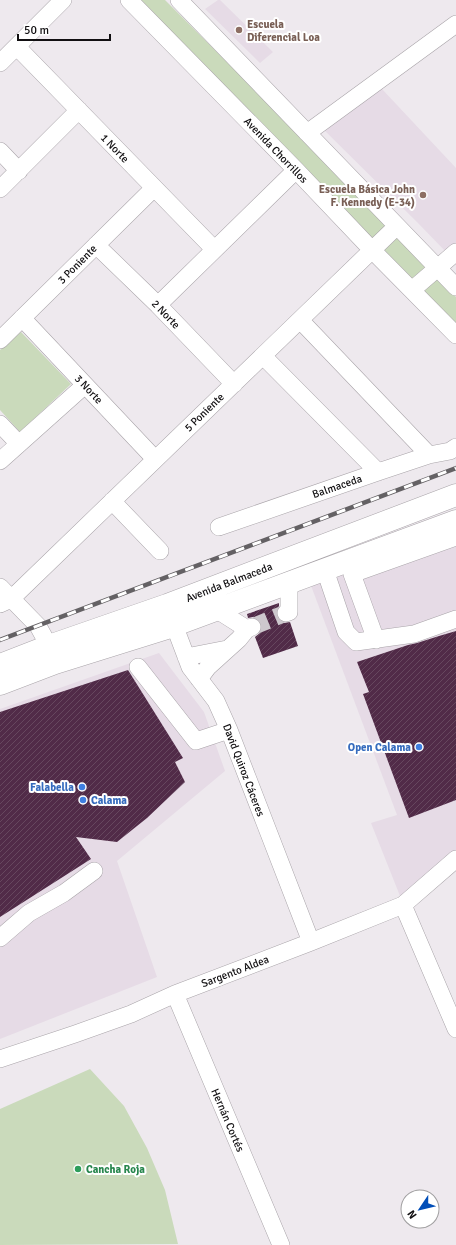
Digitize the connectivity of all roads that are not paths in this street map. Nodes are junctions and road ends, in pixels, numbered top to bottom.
1 (63, 0) edge
2 (129, 0) edge
3 (179, 0) edge
4 (456, 24) edge
5 (18, 45) junction
6 (0, 62) edge
7 (79, 110) junction
8 (307, 133) junction
9 (0, 151) edge
10 (296, 170) junction
11 (19, 171) junction
12 (154, 188) junction
13 (0, 189) edge
14 (397, 226) junction
15 (96, 245) junction
16 (214, 250) junction
17 (372, 250) junction
18 (456, 252) edge
19 (438, 268) junction
20 (456, 287) edge
21 (412, 290) junction
22 (158, 305) junction
23 (22, 318) junction
24 (300, 320) junction
25 (456, 334) edge
26 (0, 340) edge
27 (263, 356) junction
28 (234, 384) junction
29 (85, 385) junction
30 (0, 424) edge
31 (19, 444) junction
32 (456, 447) edge
33 (429, 455) junction
34 (156, 459) junction
35 (0, 461) edge
36 (378, 472) junction
37 (456, 495) edge
38 (112, 501) junction
39 (456, 521) edge
40 (218, 527) dead end
41 (456, 537) edge
42 (160, 551) dead end
43 (325, 570) junction
44 (289, 583) junction
45 (4, 596) edge
46 (167, 605) junction
47 (217, 610) junction
48 (286, 613) dead end
49 (456, 619) edge
50 (175, 626) junction
51 (376, 640) junction
52 (230, 648) junction
53 (52, 654) junction
54 (186, 657) junction
55 (0, 665) edge
56 (138, 667) dead end
57 (199, 679) junction
58 (0, 684) edge
59 (228, 730) junction
60 (456, 859) edge
61 (94, 871) dead end
62 (403, 905) junction
63 (0, 938) edge
64 (311, 942) junction
65 (175, 994) junction
66 (456, 1029) edge
67 (0, 1059) edge
68 (281, 1245) edge

1 - 5 street
2 - 10 street, Avenida Chorrillos
3 - 8 street
4 - 8 street
5 - 6 street
5 - 7 street, 1 Norte
7 - 11 street
7 - 12 street, 1 Norte
8 - 14 street
9 - 11 street
10 - 16 street
10 - 17 street, Avenida Chorrillos
11 - 13 street
12 - 15 street, 3 Poniente
12 - 16 street, 1 Norte
14 - 17 street, 5 Poniente
14 - 19 street
15 - 22 street, 2 Norte
15 - 23 street, 3 Poniente
16 - 22 street
17 - 21 street, Avenida Chorrillos
17 - 24 street, 5 Poniente
18 - 19 street
19 - 20 street
19 - 21 street
21 - 25 street, Avenida Chorrillos
22 - 28 street, 2 Norte
23 - 26 street, 3 Poniente
23 - 29 street, 3 Norte
24 - 27 street, 5 Poniente
24 - 33 street
27 - 28 street, 5 Poniente
27 - 36 street
28 - 34 street, 5 Poniente
29 - 31 street
29 - 34 street, 3 Norte
30 - 31 street
31 - 35 street
32 - 33 street, Balmaceda
33 - 36 street, Balmaceda
34 - 38 street, 5 Poniente
36 - 40 street, Balmaceda
37 - 46 main road, Avenida Balmaceda
38 - 42 street
38 - 45 street, 5 Poniente
39 - 43 main road, Avenida Balmaceda
41 - 51 street
43 - 44 main road, Avenida Balmaceda
43 - 51 street
44 - 47 main road, Avenida Balmaceda
44 - 48 street
45 - 53 street
46 - 50 street, David Quiroz Cáceres
46 - 53 main road, Avenida Balmaceda
47 - 50 main road, Avenida Balmaceda
47 - 52 street
49 - 51 street
50 - 53 main road, Avenida Balmaceda
50 - 54 street, David Quiroz Cáceres
52 - 54 street
52 - 57 street
53 - 55 main road, Avenida Balmaceda
53 - 58 main road, Avenida Balmaceda
54 - 57 street, David Quiroz Cáceres
56 - 59 street
57 - 59 street, David Quiroz Cáceres
59 - 64 street, David Quiroz Cáceres
60 - 62 street, Sargento Aldea
61 - 63 street
62 - 64 street, Sargento Aldea
62 - 66 street
64 - 65 street, Sargento Aldea
65 - 67 street, Sargento Aldea
65 - 68 street, Hernán Cortés

